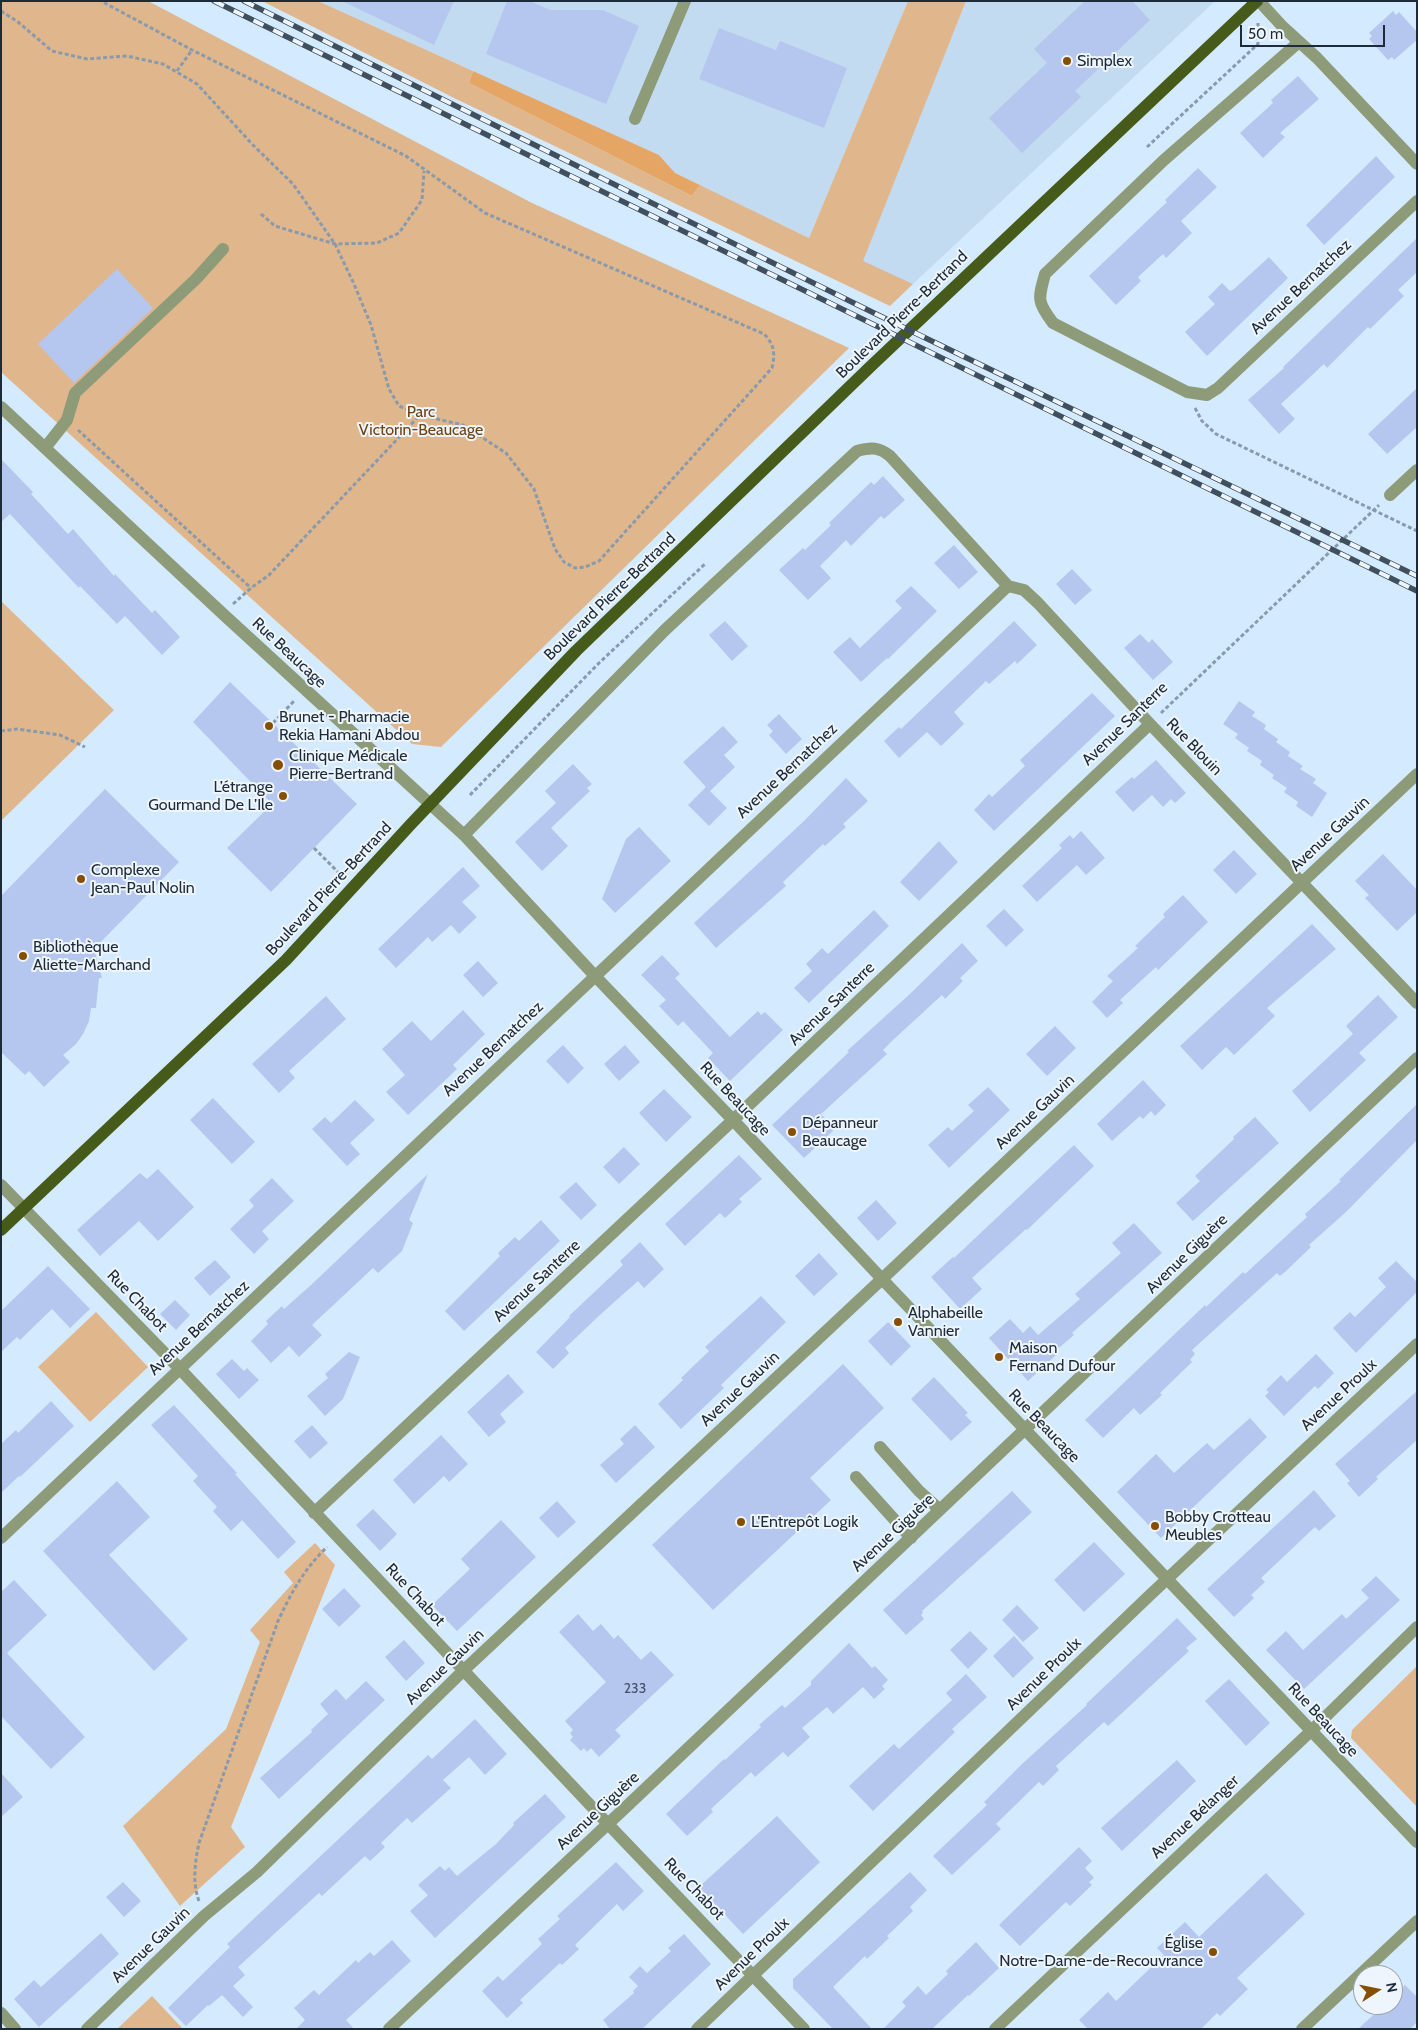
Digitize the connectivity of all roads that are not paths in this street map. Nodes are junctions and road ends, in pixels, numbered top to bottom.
1 (685, 1) edge
2 (1258, 1) edge
3 (1299, 42) junction
4 (636, 119) dead end
5 (1417, 164) edge
6 (1417, 201) edge
7 (223, 249) dead end
8 (1, 407) edge
9 (46, 448) junction
10 (1417, 470) edge
11 (1390, 494) dead end
12 (1008, 586) junction
13 (1150, 724) junction
14 (1417, 774) edge
15 (431, 804) junction
16 (464, 834) junction
17 (1302, 883) junction
18 (595, 976) junction
19 (1417, 1003) edge
20 (1417, 1058) edge
21 (733, 1120) junction
22 (1, 1185) edge
23 (23, 1209) junction
24 (1, 1230) edge
25 (882, 1279) junction
26 (1417, 1344) edge
27 (180, 1369) junction
28 (1026, 1430) junction
29 (880, 1447) dead end
30 (856, 1477) dead end
31 (940, 1510) junction
32 (314, 1513) junction
33 (1, 1538) edge
34 (911, 1538) junction
35 (1167, 1579) junction
36 (1417, 1627) edge
37 (464, 1670) junction
38 (1311, 1731) junction
39 (608, 1824) junction
40 (1417, 1842) edge
41 (1417, 1920) edge
42 (754, 1975) junction
43 (1, 2013) edge
44 (15, 2029) edge
45 (87, 2029) edge
46 (389, 2029) edge
47 (697, 2029) edge
48 (804, 2029) edge
49 (994, 2029) edge
50 (1302, 2029) edge

1 - 4 street
2 - 3 street
2 - 15 main road, Boulevard Pierre-Bertrand
3 - 5 street
3 - 6 street, Avenue Bernatchez
7 - 9 street
8 - 9 street, Rue Beaucage
9 - 15 street, Rue Beaucage
10 - 11 street
12 - 13 street, Rue Blouin
12 - 16 street, Rue Blouin
12 - 18 street, Avenue Bernatchez
13 - 17 street, Rue Blouin
13 - 21 street, Avenue Santerre
14 - 17 street, Avenue Gauvin
15 - 16 street, Rue Beaucage
15 - 23 main road, Boulevard Pierre-Bertrand
16 - 18 street, Rue Beaucage
17 - 19 street, Rue Blouin
17 - 25 street, Avenue Gauvin
18 - 21 street, Rue Beaucage
18 - 27 street, Avenue Bernatchez
20 - 28 street, Avenue Giguère
21 - 25 street, Rue Beaucage
21 - 32 street, Avenue Santerre
22 - 23 street, Rue Chabot
23 - 24 main road, Boulevard Pierre-Bertrand
23 - 27 street, Rue Chabot
25 - 28 street, Rue Beaucage
25 - 37 street, Avenue Gauvin
26 - 35 street, Avenue Proulx
27 - 32 street, Rue Chabot
27 - 33 street, Avenue Bernatchez
28 - 31 street, Avenue Giguère
28 - 35 street, Rue Beaucage
29 - 31 street
30 - 34 street
31 - 34 street, Avenue Giguère
32 - 37 street, Rue Chabot
34 - 39 street, Avenue Giguère
35 - 38 street, Rue Beaucage
35 - 42 street, Avenue Proulx
36 - 38 street, Avenue Bélanger
37 - 39 street, Rue Chabot
37 - 45 street, Avenue Gauvin
38 - 40 street, Rue Beaucage
38 - 49 street, Avenue Bélanger
39 - 42 street, Rue Chabot
39 - 46 street, Avenue Giguère
41 - 50 street
42 - 47 street, Avenue Proulx
42 - 48 street, Rue Chabot
43 - 44 street

